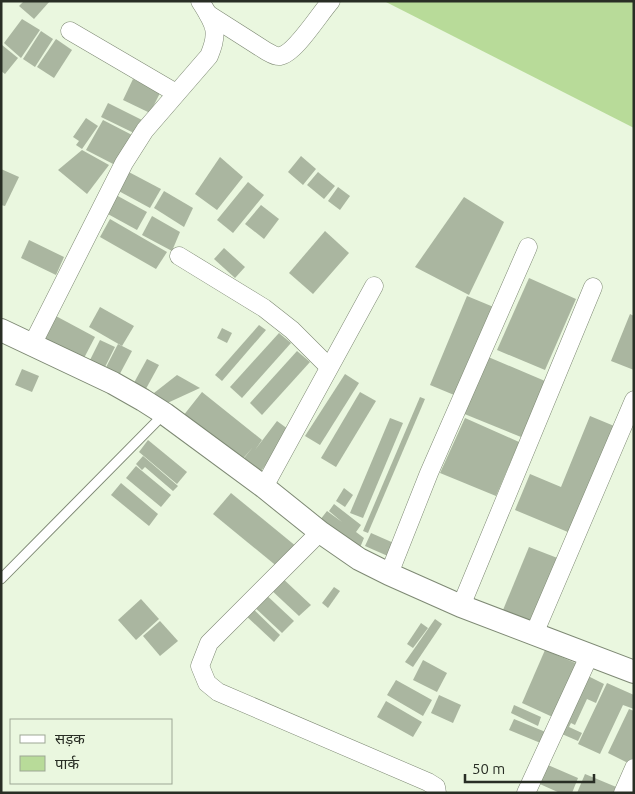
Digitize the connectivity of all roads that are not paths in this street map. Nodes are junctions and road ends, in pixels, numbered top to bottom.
1 (331, 1) edge
2 (204, 8) edge
3 (70, 32) dead end
4 (176, 93) junction
5 (528, 247) dead end
6 (179, 256) dead end
7 (374, 286) dead end
8 (593, 287) dead end
9 (1, 330) edge
10 (32, 344) junction
11 (329, 367) junction
12 (634, 400) edge
13 (164, 414) junction
14 (264, 487) junction
15 (320, 532) junction
16 (389, 574) junction
17 (1, 579) edge
18 (461, 606) junction
19 (534, 634) junction
20 (590, 654) junction
21 (634, 672) edge
22 (634, 768) edge
23 (437, 793) edge
24 (526, 793) edge
25 (623, 793) edge

1 - 2 street
2 - 4 street
3 - 4 street
4 - 10 street
5 - 16 street
6 - 11 street
7 - 11 street
8 - 18 street
9 - 10 street
10 - 13 street
11 - 14 street
12 - 19 street
13 - 14 street
13 - 17 lane
14 - 15 street
15 - 16 street
15 - 23 street
16 - 18 street
18 - 19 street
19 - 20 street
20 - 21 street
20 - 24 street
22 - 25 street

